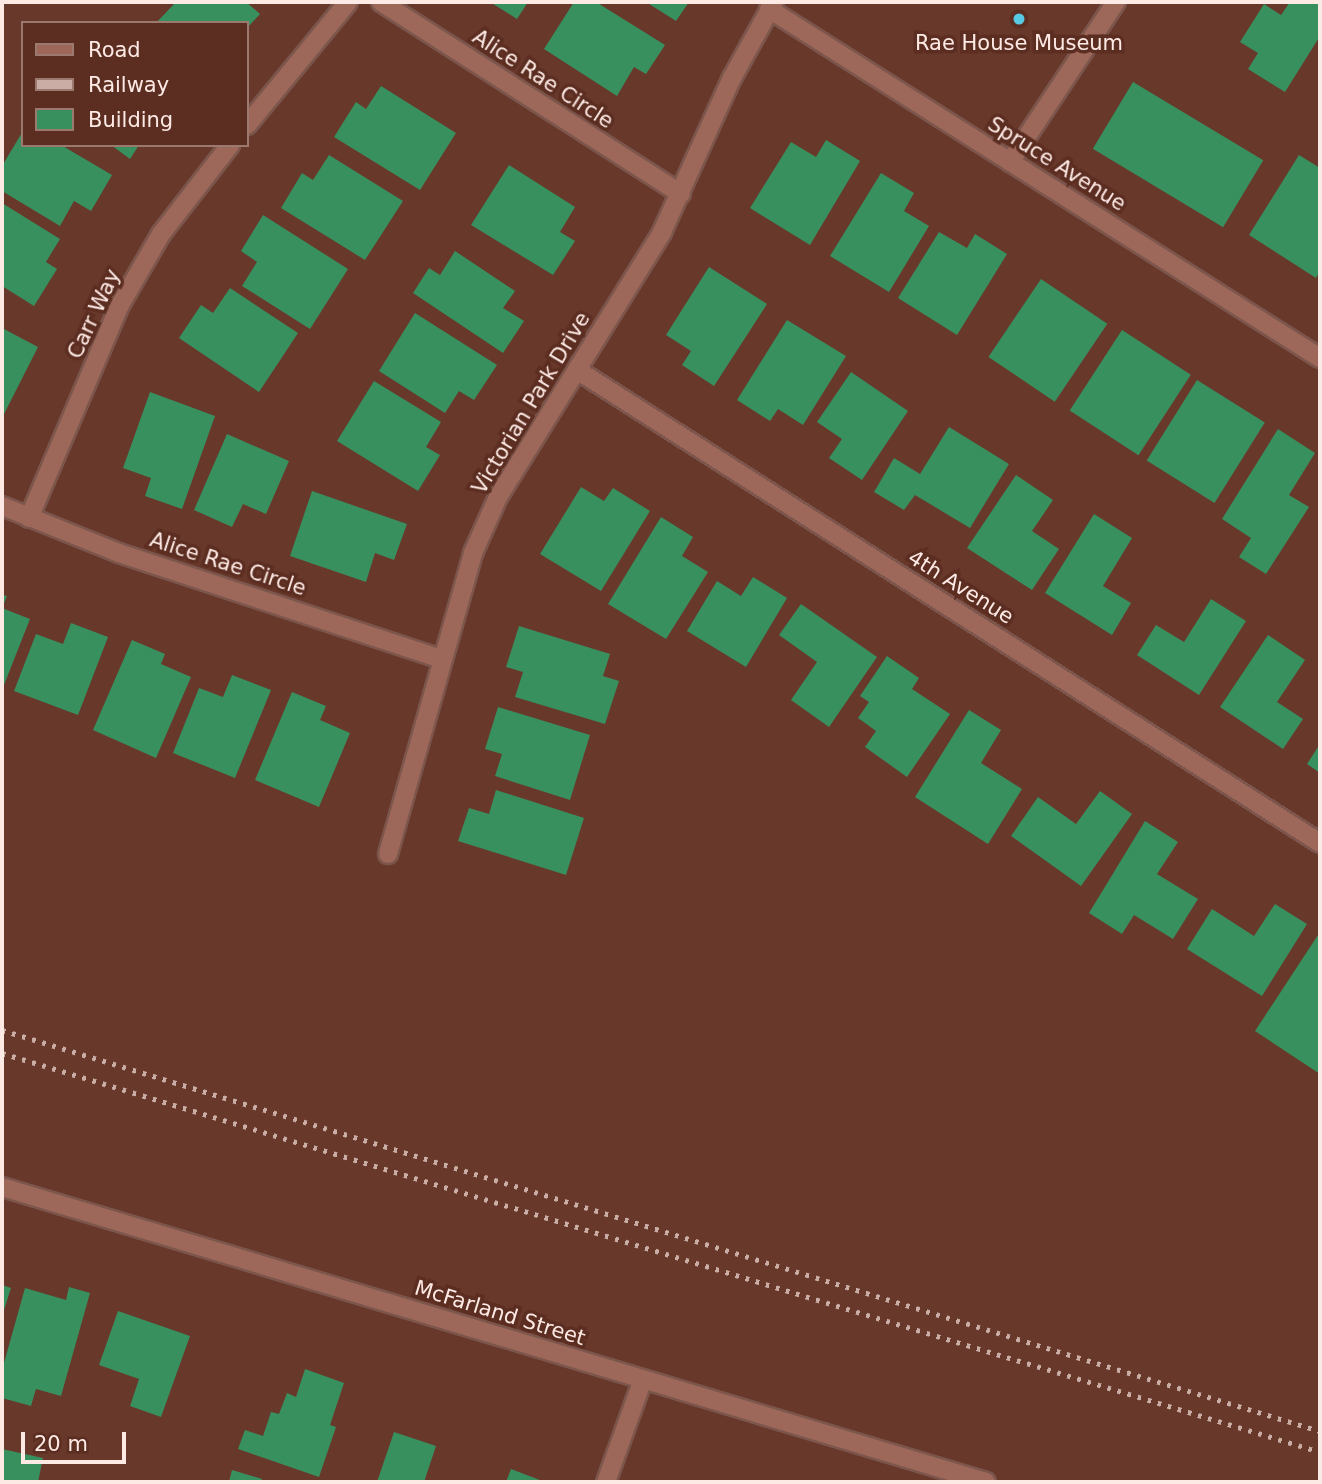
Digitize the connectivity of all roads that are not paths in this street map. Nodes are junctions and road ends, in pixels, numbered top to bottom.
1 (348, 2) edge
2 (381, 2) edge
3 (1116, 2) edge
4 (771, 5) edge
5 (248, 124) edge
6 (228, 147) edge
7 (1010, 162) junction
8 (681, 194) junction
9 (1320, 358) edge
10 (577, 370) junction
11 (2, 506) edge
12 (29, 518) junction
13 (442, 659) junction
14 (1320, 843) edge
15 (388, 854) dead end
16 (2, 1186) edge
17 (643, 1379) junction
18 (606, 1482) edge
19 (986, 1482) edge

1 - 5 street
2 - 8 street, Alice Rae Circle
3 - 7 street
4 - 7 street, Spruce Avenue
4 - 8 street, Victorian Park Drive
6 - 12 street, Carr Way
7 - 9 street, Spruce Avenue
8 - 10 street, Victorian Park Drive
10 - 13 street, Victorian Park Drive
10 - 14 street, 4th Avenue
11 - 12 street, Alice Rae Circle
12 - 13 street, Alice Rae Circle
13 - 15 street, Victorian Park Drive
16 - 17 street, McFarland Street
17 - 18 street
17 - 19 street, McFarland Street

